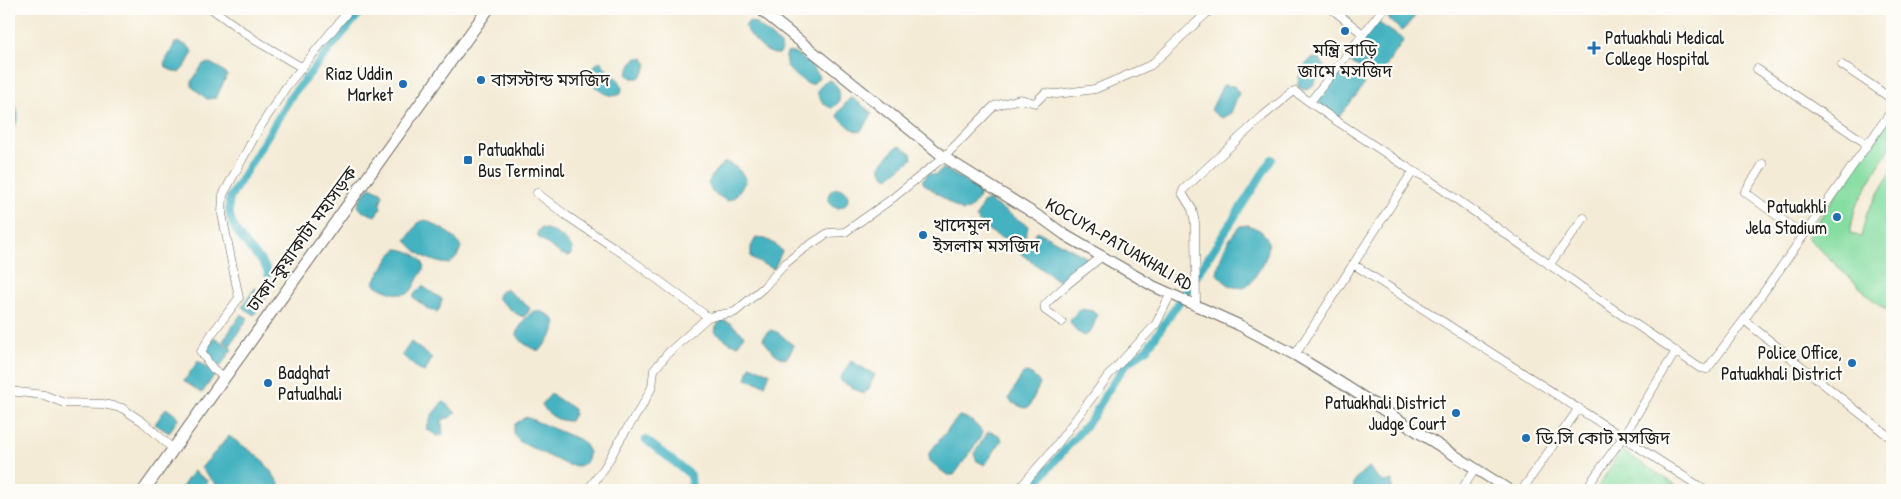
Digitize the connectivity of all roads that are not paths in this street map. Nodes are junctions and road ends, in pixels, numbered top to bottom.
1 (212, 9) edge
2 (350, 9) edge
3 (488, 9) edge
4 (760, 9) edge
5 (1211, 9) edge
6 (1332, 9) edge
7 (1383, 9) edge
8 (772, 13) edge
9 (1363, 34) junction
10 (1842, 66) dead end
11 (301, 67) junction
12 (1756, 69) dead end
13 (1892, 99) edge
14 (1310, 102) junction
15 (1892, 110) edge
16 (1867, 144) junction
17 (944, 157) junction
18 (1763, 164) dead end
19 (1413, 171) junction
20 (538, 193) dead end
21 (1584, 218) dead end
22 (1803, 235) junction
23 (1102, 257) junction
24 (1354, 264) junction
25 (1549, 265) junction
26 (1170, 294) junction
27 (1193, 305) junction
28 (708, 317) junction
29 (1744, 320) junction
30 (1062, 322) dead end
31 (1676, 351) junction
32 (1295, 355) junction
33 (225, 377) junction
34 (9, 391) edge
35 (1579, 408) junction
36 (1623, 437) junction
37 (1892, 439) edge
38 (173, 449) junction
39 (1476, 468) junction
40 (144, 490) edge
41 (588, 490) edge
42 (1018, 490) edge
43 (1461, 490) edge
44 (1509, 490) edge
45 (1522, 490) edge
46 (1585, 490) edge
47 (1705, 490) edge

1 - 11 street
2 - 11 street
3 - 33 main road, ঢাকা-কুয়াকাটা মহাসড়ক
4 - 8 main road, KOCUYA-PATUAKHALI RD
5 - 17 street
6 - 9 street
7 - 9 street
8 - 17 main road, KOCUYA-PATUAKHALI RD
9 - 14 street
10 - 13 street
11 - 33 street
12 - 16 street
14 - 19 street
14 - 27 street
15 - 16 street
16 - 22 street
17 - 23 main road, KOCUYA-PATUAKHALI RD
17 - 28 street
18 - 22 street
19 - 24 street
19 - 25 street
20 - 28 street
21 - 25 street
22 - 29 street
23 - 26 main road, KOCUYA-PATUAKHALI RD
23 - 30 street
24 - 32 street
24 - 35 street
25 - 31 street
26 - 27 main road, KOCUYA-PATUAKHALI RD
26 - 42 street
27 - 32 main road, KOCUYA-PATUAKHALI RD
28 - 41 street
29 - 31 street
29 - 37 street
31 - 36 street
32 - 39 main road, KOCUYA-PATUAKHALI RD
33 - 38 main road, ঢাকা-কুয়াকাটা মহাসড়ক
34 - 38 street
35 - 36 street
35 - 45 street
36 - 46 street
36 - 47 street
38 - 40 main road, ঢাকা-কুয়াকাটা মহাসড়ক
39 - 43 street
39 - 44 main road, KOCUYA-PATUAKHALI RD

